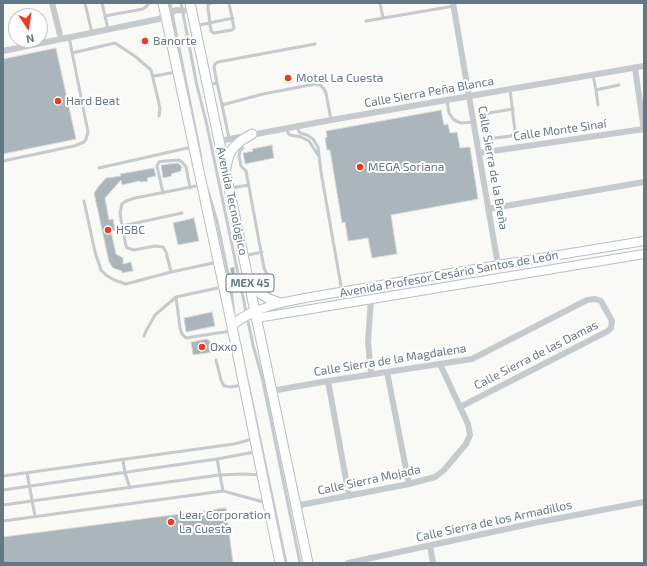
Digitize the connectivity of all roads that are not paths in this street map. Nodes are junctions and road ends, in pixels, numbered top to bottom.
1 (52, 3) edge
2 (85, 3) edge
3 (102, 3) edge
4 (149, 3) edge
5 (163, 3) edge
6 (170, 3) edge
7 (181, 3) edge
8 (211, 3) edge
9 (229, 3) edge
10 (380, 3) edge
11 (439, 3) edge
12 (454, 4) edge
13 (191, 7) edge
14 (440, 8) junction
15 (182, 10) junction
16 (169, 14) junction
17 (105, 16) junction
18 (232, 18) junction
19 (383, 18) junction
20 (366, 21) dead end
21 (210, 23) junction
22 (195, 26) junction
23 (108, 29) junction
24 (92, 33) junction
25 (69, 37) junction
26 (61, 39) junction
27 (316, 44) dead end
28 (3, 51) edge
29 (72, 53) junction
30 (644, 66) edge
31 (635, 68) junction
32 (177, 71) junction
33 (593, 75) junction
34 (154, 76) junction
35 (217, 83) junction
36 (207, 85) junction
37 (619, 85) dead end
38 (510, 90) junction
39 (596, 90) junction
40 (470, 96) junction
41 (447, 100) junction
42 (222, 105) junction
43 (598, 105) dead end
44 (513, 110) junction
45 (159, 116) dead end
46 (331, 120) junction
47 (474, 122) junction
48 (296, 126) junction
49 (287, 128) junction
50 (644, 130) edge
51 (252, 134) junction
52 (229, 138) junction
53 (219, 140) junction
54 (194, 147) junction
55 (243, 148) dead end
56 (479, 154) junction
57 (319, 157) junction
58 (3, 161) edge
59 (99, 168) dead end
60 (226, 169) junction
61 (644, 182) edge
62 (201, 185) junction
63 (249, 185) junction
64 (190, 188) junction
65 (229, 188) junction
66 (163, 193) junction
67 (84, 201) dead end
68 (488, 208) junction
69 (182, 213) dead end
70 (122, 226) junction
71 (644, 241) edge
72 (262, 252) junction
73 (644, 254) edge
74 (244, 256) junction
75 (218, 262) junction
76 (498, 265) junction
77 (171, 272) junction
78 (248, 276) junction
79 (271, 283) dead end
80 (223, 287) junction
81 (370, 287) junction
82 (342, 292) junction
83 (176, 297) junction
84 (371, 299) junction
85 (595, 299) joint
86 (280, 303) junction
87 (344, 303) junction
88 (253, 315) junction
89 (233, 326) junction
90 (144, 336) dead end
91 (216, 360) dead end
92 (440, 364) junction
93 (387, 372) junction
94 (371, 374) junction
95 (328, 381) junction
96 (243, 385) junction
97 (271, 391) junction
98 (460, 407) junction
99 (254, 439) junction
100 (256, 451) junction
101 (217, 459) junction
102 (123, 460) junction
103 (125, 473) junction
104 (27, 474) junction
105 (219, 475) junction
106 (261, 475) junction
107 (3, 476) edge
108 (409, 484) junction
109 (30, 486) junction
110 (130, 488) junction
111 (3, 490) edge
112 (223, 492) junction
113 (348, 496) junction
114 (32, 501) junction
115 (644, 502) edge
116 (267, 503) junction
117 (3, 505) edge
118 (296, 506) junction
119 (35, 516) junction
120 (3, 521) edge
121 (430, 546) junction
122 (280, 563) edge
123 (286, 563) edge
124 (300, 563) edge
125 (308, 563) edge
126 (348, 563) edge
127 (433, 563) edge

1 - 26 street
2 - 24 lane
3 - 17 lane
4 - 17 lane
5 - 16 main road, MEX 45
6 - 16 lane
7 - 15 lane
8 - 21 lane
9 - 18 lane
10 - 19 lane
11 - 14 lane
12 - 14 lane
12 - 40 street, Calle Sierra de la Breña
13 - 15 street
13 - 22 main road, Avenida Tecnológico / MEX 45
14 - 19 lane
15 - 16 street
15 - 88 lane
16 - 23 street
16 - 32 main road, MEX 45
16 - 89 lane
17 - 23 lane
18 - 21 lane
18 - 21 lane
19 - 20 lane
21 - 22 lane
22 - 36 main road, Avenida Tecnológico / MEX 45
23 - 24 street
24 - 25 street
25 - 26 street
25 - 29 lane
26 - 28 street
27 - 35 lane
29 - 34 lane
29 - 58 lane
30 - 31 street, Calle Sierra Peña Blanca
31 - 33 street, Calle Sierra Peña Blanca
31 - 50 street
32 - 34 lane
32 - 54 main road, MEX 45
33 - 38 street, Calle Sierra Peña Blanca
33 - 39 lane
34 - 45 lane
35 - 36 lane
35 - 42 lane
36 - 53 main road, Avenida Tecnológico / MEX 45
37 - 39 lane
38 - 40 street, Calle Sierra Peña Blanca
38 - 44 lane
39 - 43 lane
40 - 41 street, Calle Sierra Peña Blanca
40 - 47 street, Calle Sierra de la Breña
41 - 46 street, Calle Sierra Peña Blanca
41 - 47 lane
42 - 46 lane
42 - 52 lane
44 - 44 lane
46 - 48 street, Calle Sierra Peña Blanca
47 - 56 street, Calle Sierra de la Breña
48 - 49 street, Calle Sierra Peña Blanca
48 - 57 lane
49 - 51 street, Calle Sierra Peña Blanca
49 - 57 lane
50 - 56 street, Calle Monte Sinaí
51 - 52 street, Calle Sierra Peña Blanca
51 - 60 main road
52 - 53 street, Calle Sierra Peña Blanca
53 - 60 main road, Avenida Tecnológico / MEX 45
54 - 59 lane
54 - 62 main road, MEX 45
55 - 63 lane
56 - 68 street, Calle Sierra de la Breña
57 - 82 lane
60 - 65 main road, Avenida Tecnológico / MEX 45
61 - 68 street
62 - 64 lane
62 - 75 main road, MEX 45
63 - 65 lane
63 - 72 lane
64 - 66 lane
64 - 66 lane
65 - 74 main road, Avenida Tecnológico / MEX 45
66 - 70 lane
67 - 77 lane
68 - 76 street, Calle Sierra de la Breña
69 - 70 lane
70 - 77 lane
71 - 76 street, Avenida Profesor Cesário Santos de León
72 - 74 lane
72 - 79 lane
73 - 84 street, Avenida Profesor Cesário Santos de León
74 - 78 main road, Avenida Tecnológico / MEX 45
75 - 77 lane
75 - 80 main road, MEX 45
76 - 81 street, Avenida Profesor Cesário Santos de León
78 - 86 main road
78 - 88 main road, Avenida Tecnológico / MEX 45
80 - 83 lane
80 - 89 main road, MEX 45
81 - 82 street, Avenida Profesor Cesário Santos de León
81 - 84 street
82 - 86 street, Avenida Profesor Cesário Santos de León
82 - 87 lane
83 - 89 lane
83 - 90 lane
84 - 87 street, Avenida Profesor Cesário Santos de León
84 - 94 street
85 - 92 street, Calle Sierra de la Magdalena
85 - 98 street, Calle Sierra de las Damas
86 - 88 street, Avenida Profesor Cesário Santos de León
87 - 88 street, Avenida Profesor Cesário Santos de León
88 - 89 main road
88 - 97 main road, Avenida Tecnológico / MEX 45
88 - 124 lane
89 - 96 main road, MEX 45
89 - 123 lane
91 - 96 lane
92 - 93 street, Calle Sierra de la Magdalena
92 - 98 street
93 - 94 street, Calle Sierra de la Magdalena
93 - 108 street
94 - 95 street, Calle Sierra de la Magdalena
95 - 97 street, Calle Sierra de la Magdalena
95 - 113 street
96 - 99 main road, MEX 45
97 - 118 main road, Avenida Tecnológico / MEX 45
98 - 108 street, Calle Sierra Mojada
99 - 100 main road, MEX 45
99 - 102 lane
100 - 101 lane
100 - 106 main road, MEX 45
101 - 103 lane
101 - 105 lane
102 - 103 lane
102 - 104 lane
103 - 109 lane
103 - 110 lane
104 - 107 lane
104 - 109 lane
105 - 106 lane
105 - 110 lane
105 - 112 lane
106 - 116 main road, MEX 45
108 - 113 street, Calle Sierra Mojada
109 - 111 lane
109 - 114 lane
110 - 114 lane
112 - 116 lane
112 - 119 lane
113 - 118 street, Calle Sierra Mojada
114 - 117 lane
114 - 119 lane
115 - 121 street, Calle Sierra de los Armadillos
116 - 122 main road, MEX 45
118 - 125 main road, Avenida Tecnológico / MEX 45
119 - 120 lane
121 - 126 street, Calle Sierra de los Armadillos
121 - 127 street

